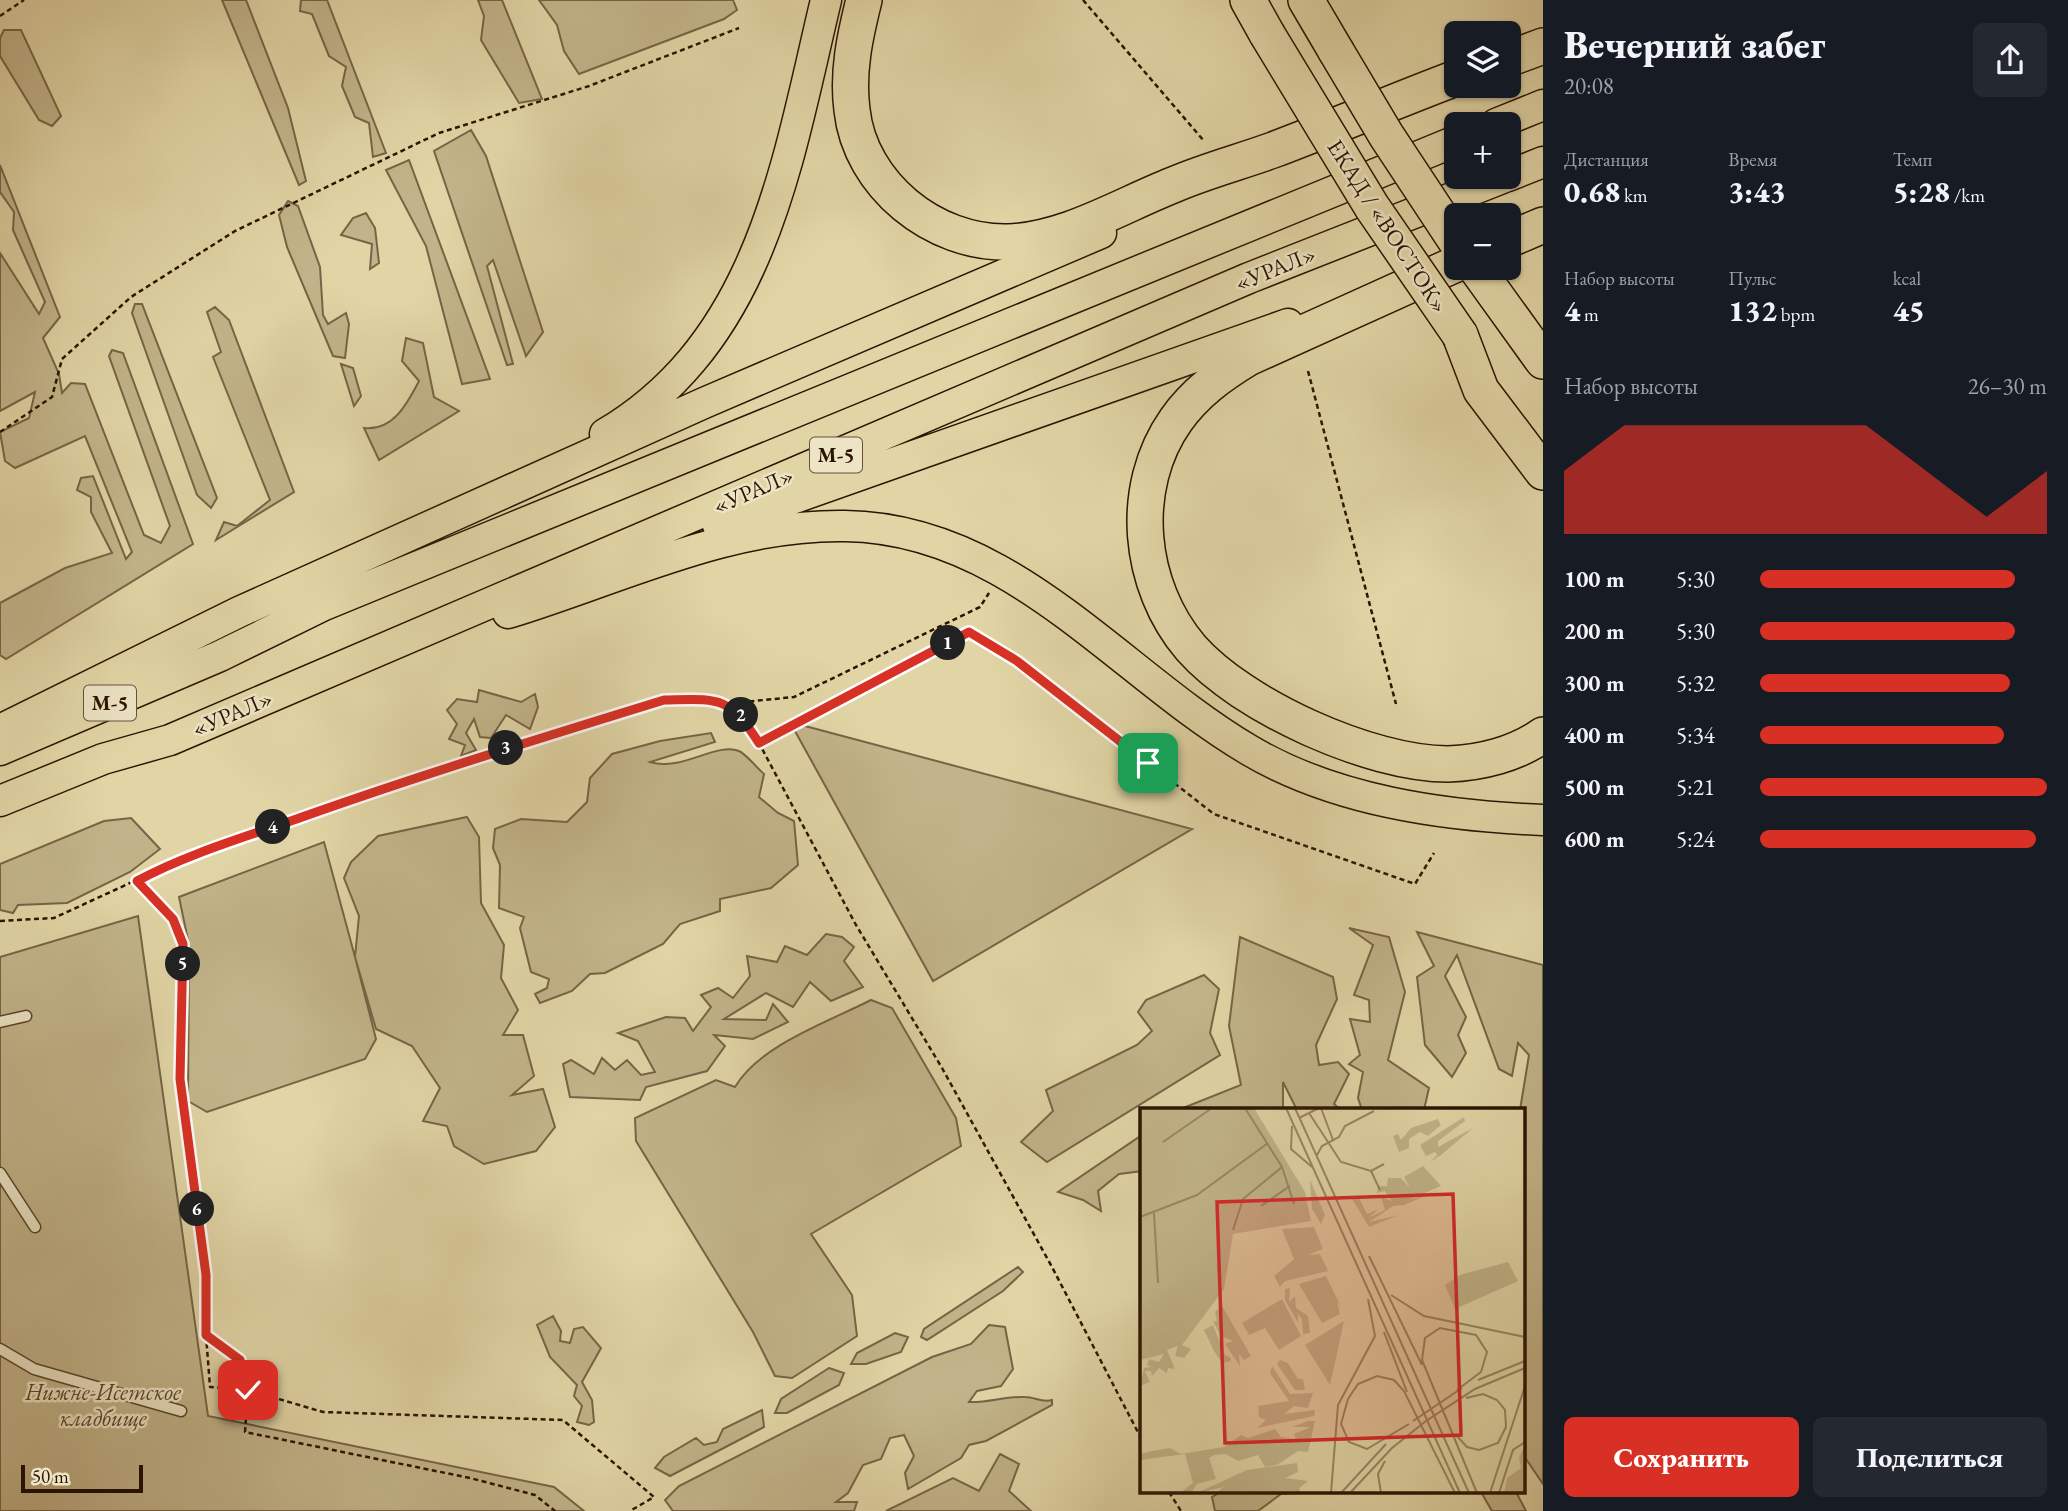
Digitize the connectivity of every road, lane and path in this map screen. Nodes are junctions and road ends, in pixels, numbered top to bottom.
1 (24, 0) edge
2 (826, 0) edge
3 (864, 0) edge
4 (1083, 0) edge
5 (1306, 0) edge
6 (1318, 0) edge
7 (1254, 13) edge
8 (0, 16) edge
9 (739, 27) dead end
10 (1543, 29) edge
11 (1521, 38) edge
12 (1543, 46) edge
13 (1336, 51) junction
14 (1521, 54) edge
15 (1444, 69) edge
16 (1444, 83) edge
17 (1543, 105) edge
18 (1521, 114) edge
19 (1340, 122) junction
20 (1204, 141) dead end
21 (1444, 146) edge
22 (1274, 149) junction
23 (1543, 162) edge
24 (1521, 171) edge
25 (1474, 189) edge
26 (1444, 223) edge
27 (1543, 225) edge
28 (1521, 234) edge
29 (1444, 269) edge
30 (1485, 280) edge
31 (1460, 335) junction
32 (1531, 344) edge
33 (1308, 371) dead end
34 (0, 432) edge
35 (1543, 442) edge
36 (1543, 472) edge
37 (526, 485) junction
38 (979, 607) dead end
39 (454, 629) junction
40 (724, 704) junction
41 (1396, 704) dead end
42 (0, 730) edge
43 (1543, 734) edge
44 (170, 740) junction
45 (759, 743) junction
46 (0, 750) edge
47 (0, 801) edge
48 (1543, 820) edge
49 (1434, 853) dead end
50 (137, 881) junction
51 (0, 921) edge
52 (26, 1016) dead end
53 (0, 1022) edge
54 (0, 1173) edge
55 (35, 1227) dead end
56 (206, 1335) junction
57 (0, 1349) edge
58 (248, 1390) junction
59 (181, 1411) dead end
60 (1140, 1436) edge
61 (1170, 1494) edge
62 (555, 1511) edge
63 (630, 1511) edge
64 (1181, 1511) edge

1 - 8 path
2 - 37 main road
3 - 22 highway
4 - 20 path
5 - 13 highway, ЕКАД / «ВОСТОК»
6 - 13 main road
7 - 31 highway, ЕКАД / «ВОСТОК», bridge
9 - 34 path
10 - 11 main road
12 - 14 highway
13 - 26 highway, ЕКАД / «ВОСТОК», bridge
15 - 19 main road
16 - 19 highway
17 - 18 main road
19 - 22 highway
21 - 46 main road, М-5
22 - 37 main road
23 - 24 main road, «УРАЛ» / М-5
25 - 44 main road, «УРАЛ» / М-5
27 - 28 highway
29 - 39 main road
29 - 43 highway
30 - 32 highway
31 - 35 highway, ЕКАД / «ВОСТОК»
31 - 36 highway
33 - 41 path
37 - 42 main road
38 - 40 path
39 - 44 main road
39 - 48 main road
40 - 45 path
40 - 50 path
44 - 47 main road, «УРАЛ» / М-5
45 - 49 path
45 - 60 path
50 - 51 path
50 - 56 path
52 - 53 lane
54 - 55 lane
56 - 58 path
56 - 58 path
57 - 59 lane
58 - 62 path
58 - 63 path
61 - 64 path

